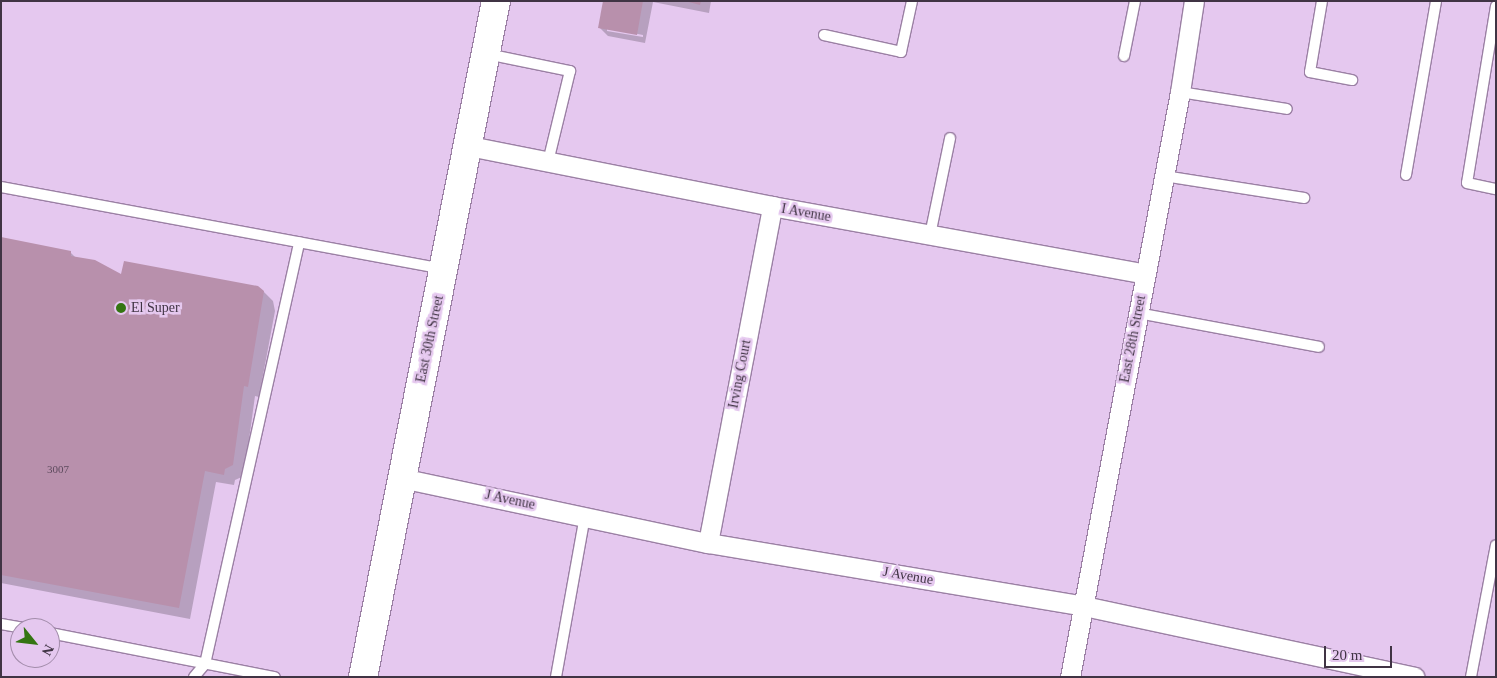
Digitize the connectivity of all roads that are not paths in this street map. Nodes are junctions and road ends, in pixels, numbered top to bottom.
1 (496, 1) edge
2 (912, 1) edge
3 (1135, 1) edge
4 (1194, 1) edge
5 (1322, 1) edge
6 (1436, 1) edge
7 (1496, 6) edge
8 (824, 35) dead end
9 (486, 54) junction
10 (1124, 56) dead end
11 (1352, 80) dead end
12 (1180, 92) junction
13 (1287, 109) dead end
14 (950, 138) dead end
15 (469, 146) junction
16 (548, 162) junction
17 (1406, 175) dead end
18 (1164, 176) junction
19 (1, 187) edge
20 (1496, 189) edge
21 (1304, 198) dead end
22 (772, 206) junction
23 (930, 235) junction
24 (298, 242) junction
25 (444, 270) junction
26 (1145, 274) junction
27 (1138, 313) junction
28 (1319, 347) dead end
29 (401, 478) junction
30 (585, 516) junction
31 (708, 543) junction
32 (1496, 544) edge
33 (1084, 606) junction
34 (60, 635) edge
35 (205, 664) junction
36 (194, 677) edge
37 (275, 677) edge
38 (362, 677) edge
39 (556, 677) edge
40 (1070, 677) edge
41 (1414, 677) edge
42 (1471, 677) edge

1 - 9 main road, East 30th Street
2 - 8 lane
3 - 10 lane
4 - 12 street, East 28th Street
5 - 11 lane
6 - 17 lane
7 - 20 lane
9 - 15 main road, East 30th Street
9 - 16 lane
12 - 13 lane
12 - 18 street, East 28th Street
14 - 23 lane
15 - 16 street, I Avenue
15 - 25 main road, East 30th Street
16 - 22 street, I Avenue
18 - 21 lane
18 - 26 street, East 28th Street
19 - 24 lane
22 - 23 street, I Avenue
22 - 31 street, Irving Court
23 - 26 street, I Avenue
24 - 25 lane
24 - 35 lane
25 - 29 main road, East 30th Street
26 - 27 street, East 28th Street
27 - 28 lane
27 - 33 street, East 28th Street
29 - 30 street, J Avenue
29 - 38 main road, East 30th Street
30 - 31 street, J Avenue
30 - 39 lane
31 - 33 street, J Avenue
32 - 42 lane
33 - 40 street, East 28th Street
33 - 41 street, J Avenue
34 - 35 lane
35 - 36 lane
35 - 37 lane

